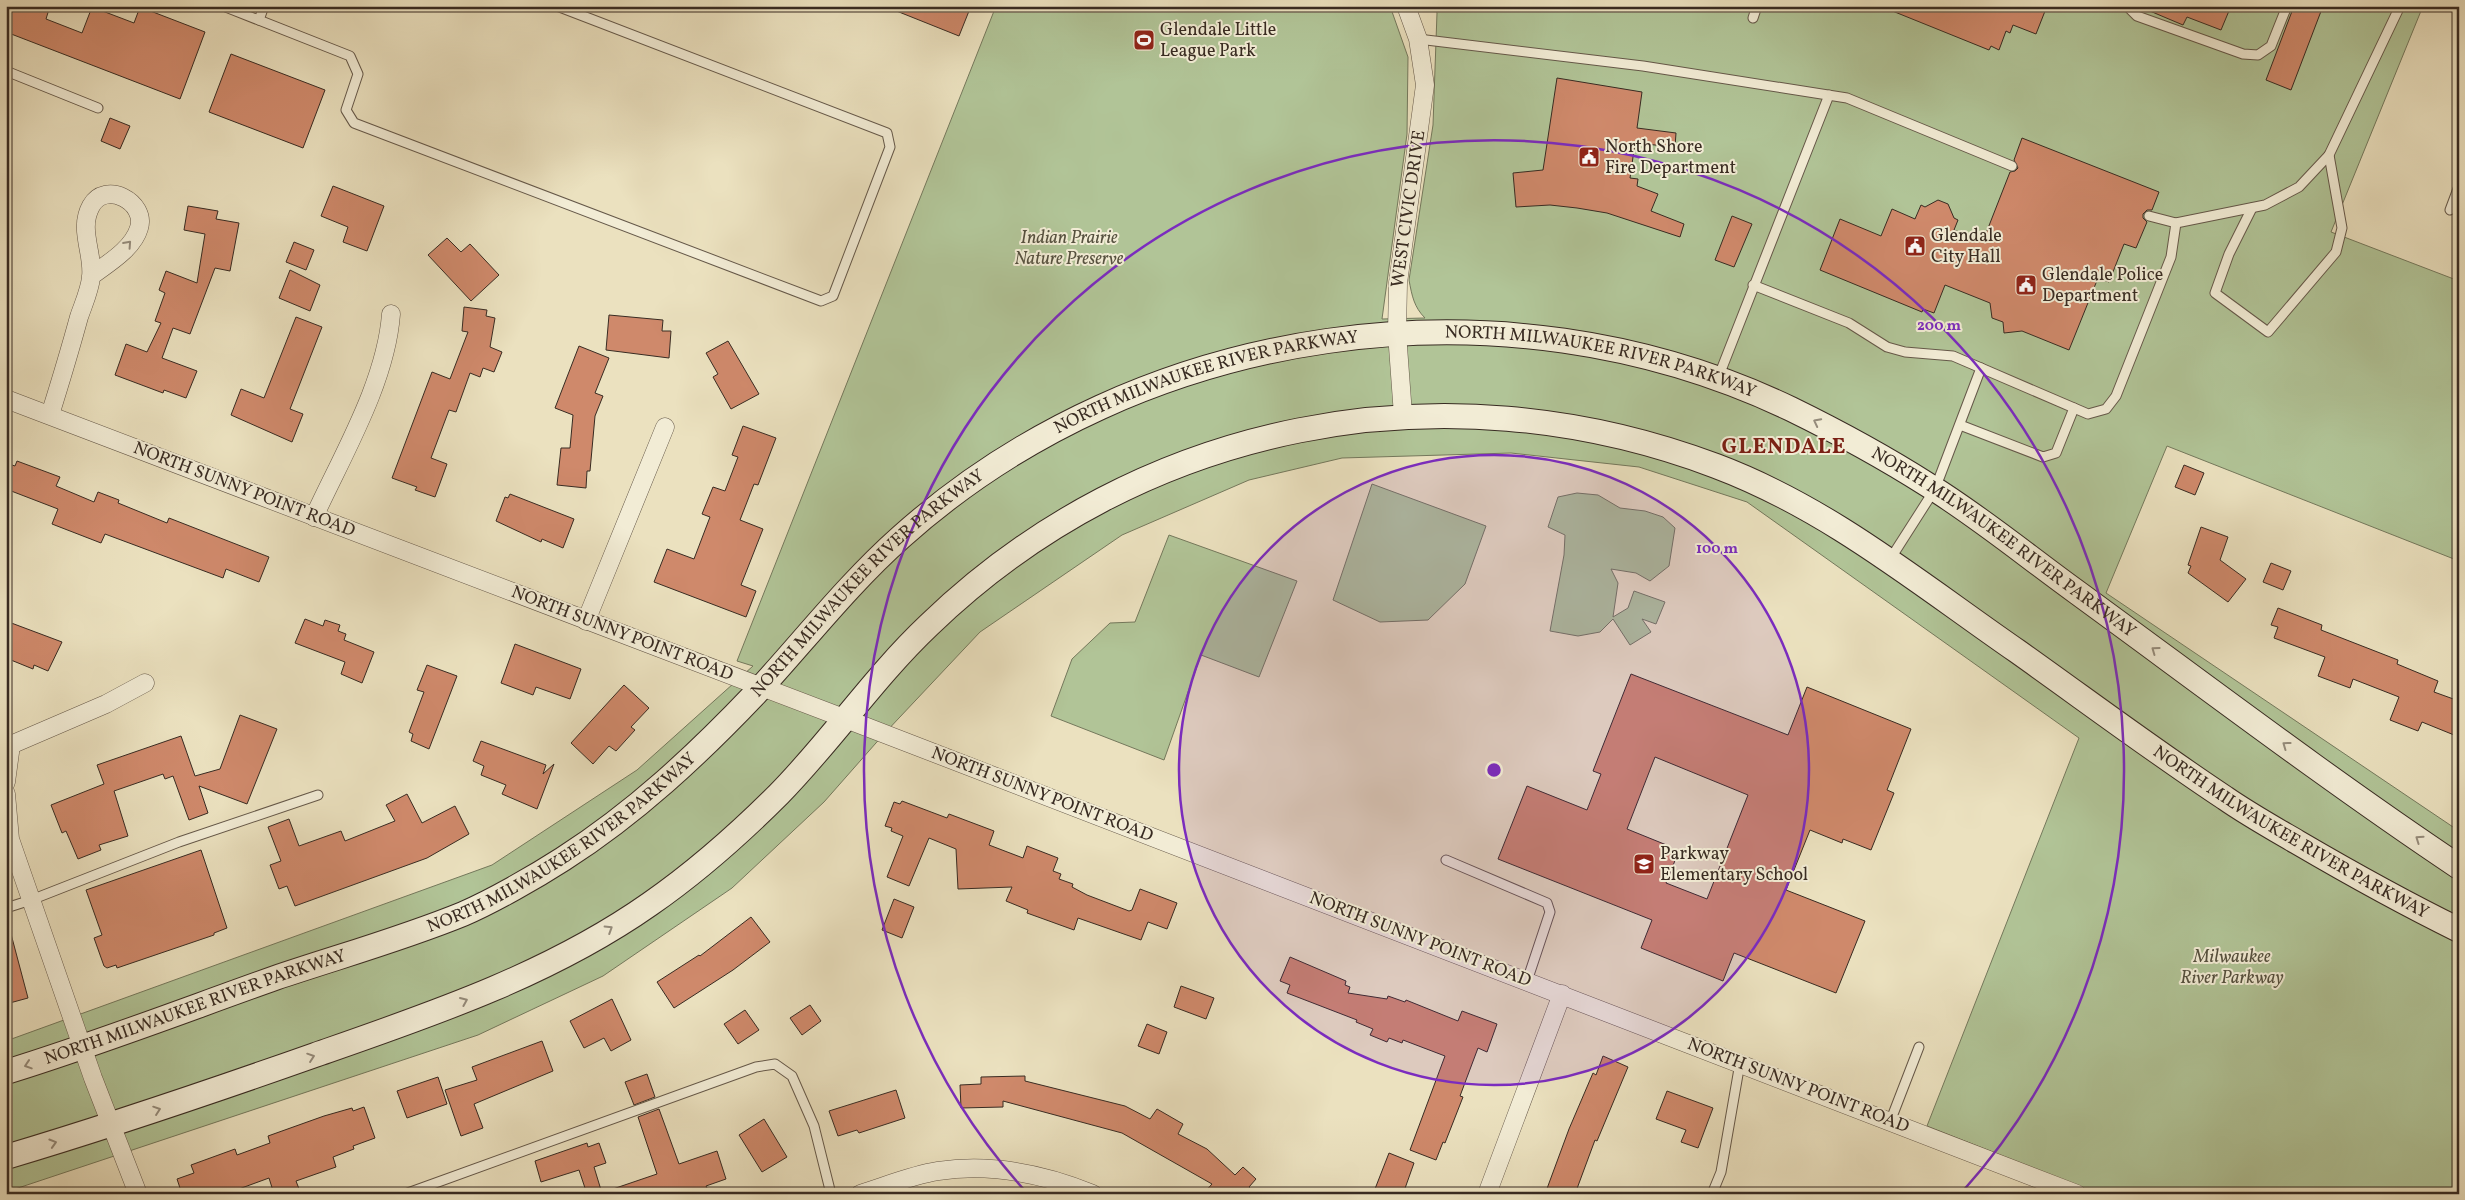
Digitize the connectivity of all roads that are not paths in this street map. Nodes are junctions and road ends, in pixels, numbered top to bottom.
1 (223, 6) edge
2 (264, 6) edge
3 (557, 6) edge
4 (1406, 6) edge
5 (1757, 6) edge
6 (2127, 6) edge
7 (2287, 6) edge
8 (2400, 6) edge
9 (1753, 18) dead end
10 (259, 20) junction
11 (1418, 39) junction
12 (6, 71) edge
13 (1829, 95) junction
14 (98, 108) dead end
15 (2329, 155) junction
16 (2012, 166) dead end
17 (2459, 186) edge
18 (2252, 208) junction
19 (2450, 210) dead end
20 (2149, 216) dead end
21 (2176, 223) junction
22 (91, 276) dead end
23 (1753, 285) junction
24 (391, 314) dead end
25 (1397, 333) junction
26 (1982, 368) junction
27 (1718, 378) junction
28 (6, 399) edge
29 (2074, 408) junction
30 (1403, 415) junction
31 (50, 416) junction
32 (1960, 426) junction
33 (665, 427) dead end
34 (1935, 489) junction
35 (314, 517) junction
36 (1889, 561) junction
37 (586, 621) junction
38 (145, 683) dead end
39 (761, 687) junction
40 (846, 719) junction
41 (9, 746) edge
42 (6, 782) edge
43 (6, 794) edge
44 (318, 795) dead end
45 (1446, 860) dead end
46 (2459, 867) edge
47 (31, 900) junction
48 (6, 908) edge
49 (2459, 930) edge
50 (1527, 981) junction
51 (1562, 994) junction
52 (1919, 1047) dead end
53 (83, 1048) junction
54 (1740, 1063) junction
55 (6, 1072) edge
56 (1890, 1122) junction
57 (111, 1126) junction
58 (6, 1157) edge
59 (138, 1194) edge
60 (404, 1194) edge
61 (831, 1194) edge
62 (860, 1194) edge
63 (1093, 1194) edge
64 (1487, 1194) edge
65 (1712, 1194) edge
66 (2077, 1194) edge

1 - 10 lane
2 - 10 lane
3 - 10 lane
4 - 11 street, WEST CIVIC DRIVE
5 - 9 lane
6 - 7 lane
8 - 15 lane
11 - 13 lane
11 - 25 street, WEST CIVIC DRIVE
12 - 14 lane
13 - 16 lane
13 - 23 lane
15 - 18 lane
15 - 18 lane
17 - 19 lane
18 - 21 lane
20 - 21 lane
21 - 29 lane
22 - 31 street
23 - 26 lane
23 - 27 lane
24 - 35 street
25 - 27 street, NORTH MILWAUKEE RIVER PARKWAY
25 - 30 street, WEST CIVIC DRIVE
25 - 39 street, NORTH MILWAUKEE RIVER PARKWAY
26 - 29 lane
26 - 32 lane
34 -> 27 street, NORTH MILWAUKEE RIVER PARKWAY
28 - 31 street, NORTH SUNNY POINT ROAD
29 - 32 lane
30 - 36 street, NORTH MILWAUKEE RIVER PARKWAY
30 - 40 street, NORTH MILWAUKEE RIVER PARKWAY
31 - 35 street, NORTH SUNNY POINT ROAD
32 - 34 lane
33 - 37 street
34 - 36 lane
46 -> 34 street, NORTH MILWAUKEE RIVER PARKWAY
35 - 37 street, NORTH SUNNY POINT ROAD
36 - 49 street, NORTH MILWAUKEE RIVER PARKWAY
37 - 39 street, NORTH SUNNY POINT ROAD
38 - 41 street
39 - 40 street, NORTH SUNNY POINT ROAD
39 - 53 street, NORTH MILWAUKEE RIVER PARKWAY
40 - 50 street, NORTH SUNNY POINT ROAD
57 -> 40 street, NORTH MILWAUKEE RIVER PARKWAY
41 - 42 street
43 - 47 street
44 - 47 lane
45 - 50 lane
47 - 48 lane
47 - 53 street
50 - 51 street, NORTH SUNNY POINT ROAD
51 - 54 street, NORTH SUNNY POINT ROAD
51 - 64 street
52 - 56 lane
53 -> 55 street, NORTH MILWAUKEE RIVER PARKWAY
53 - 57 street
54 - 56 street, NORTH SUNNY POINT ROAD
54 - 65 lane
56 - 66 street, NORTH SUNNY POINT ROAD
58 -> 57 street, NORTH MILWAUKEE RIVER PARKWAY
57 - 59 street
60 - 61 lane
62 - 63 street

